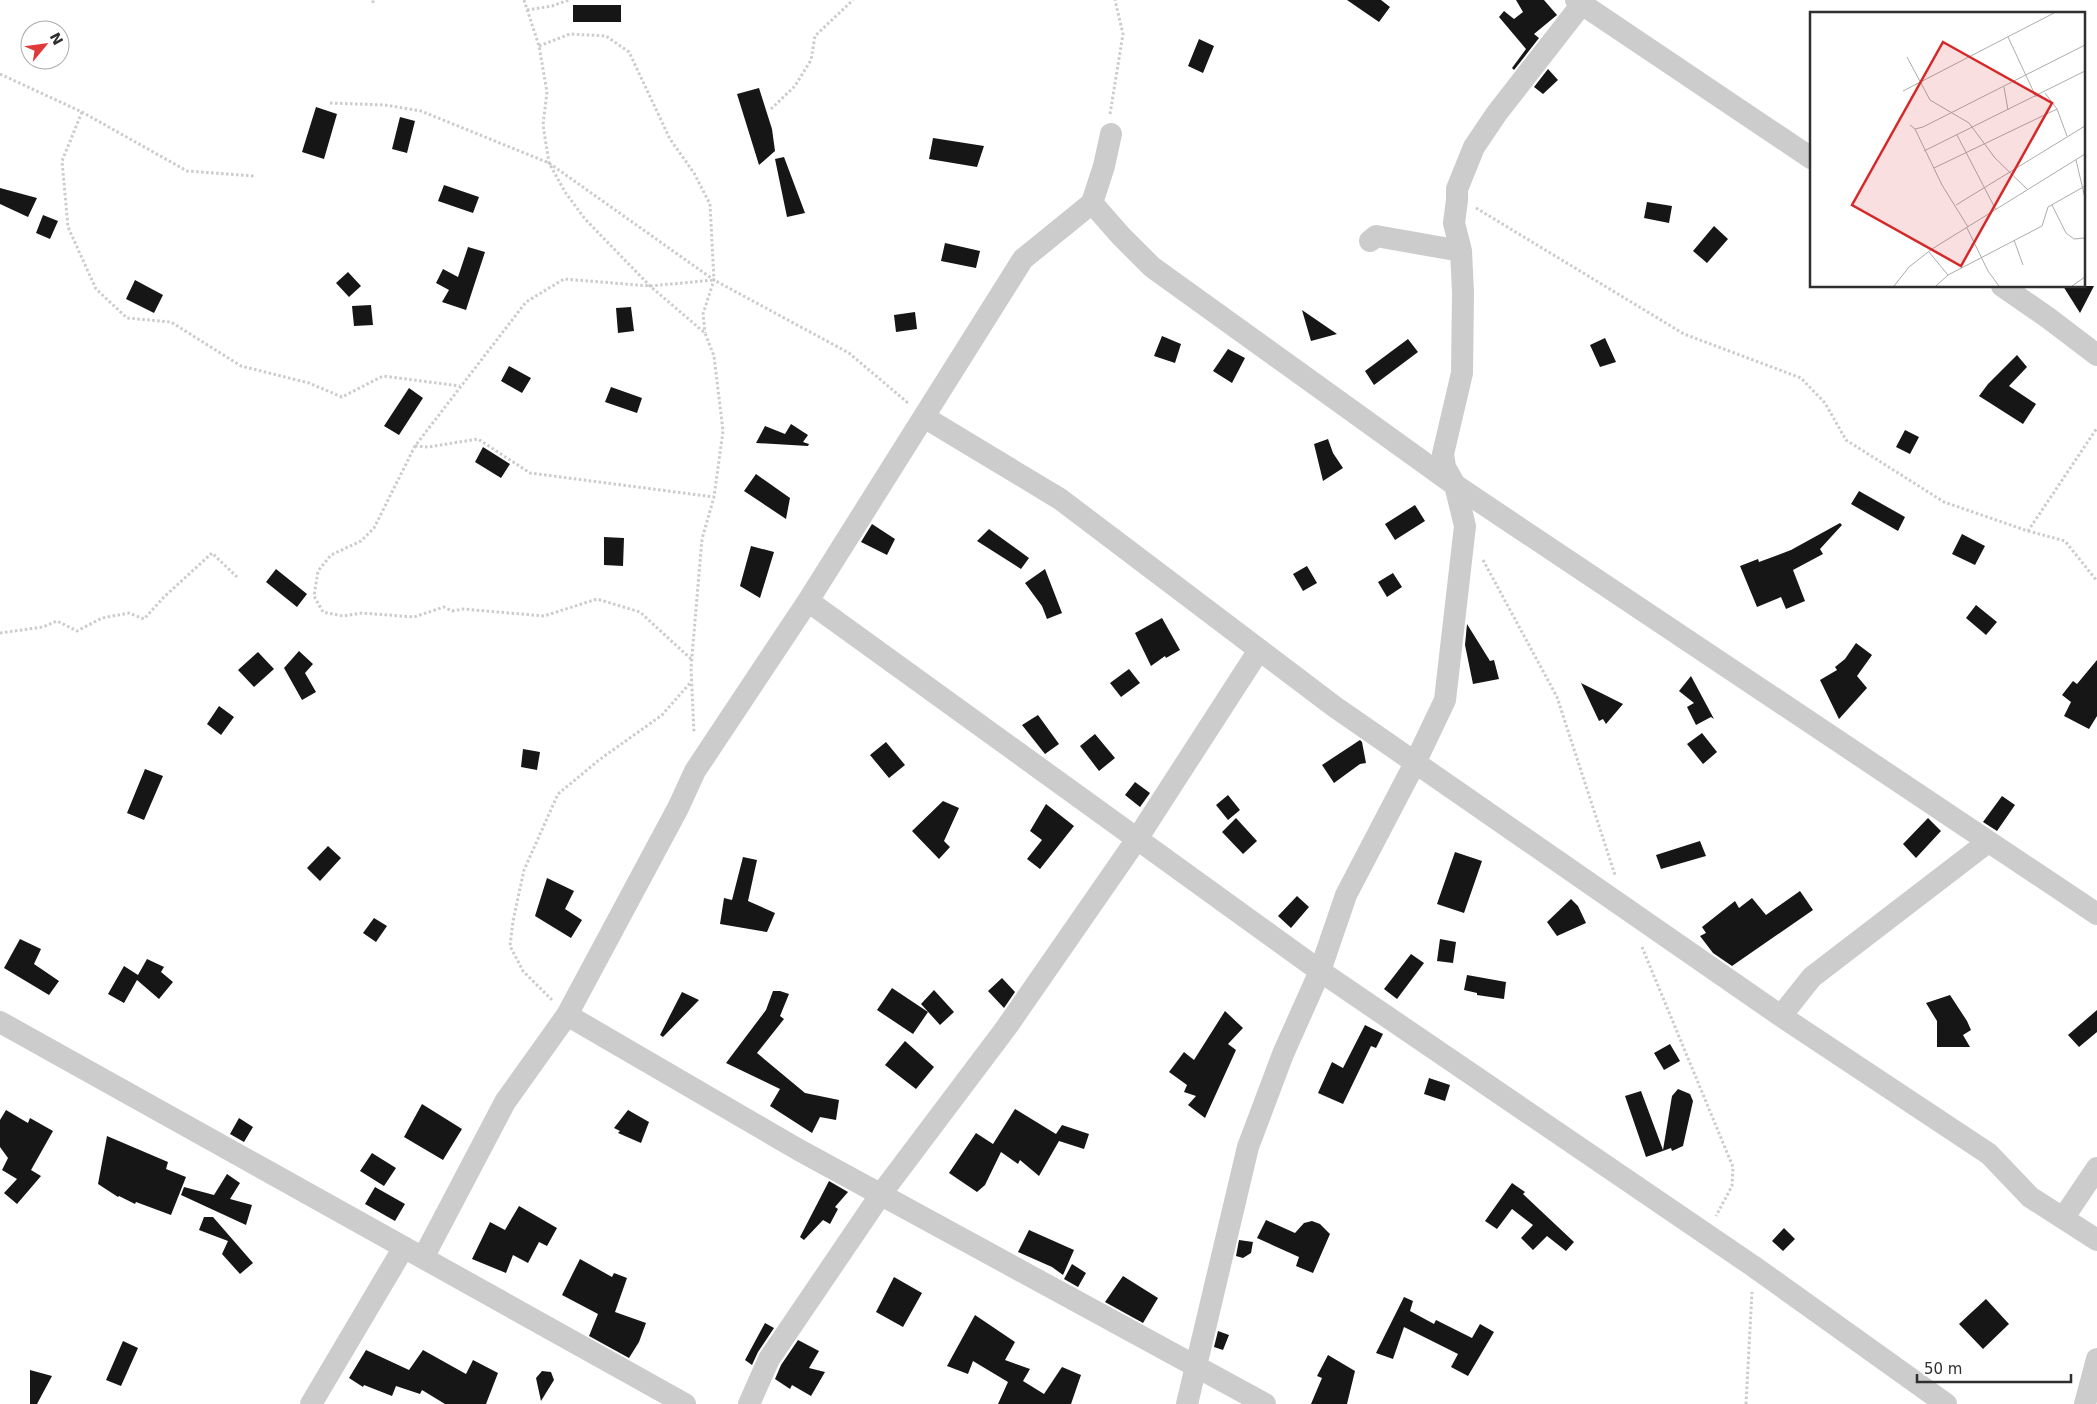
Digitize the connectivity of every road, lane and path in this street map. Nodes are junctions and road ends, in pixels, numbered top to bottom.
1 (524, 0) edge
2 (569, 0) edge
3 (853, 0) edge
4 (1115, 0) edge
5 (1581, 1) edge
6 (527, 10) junction
7 (539, 46) junction
8 (0, 74) edge
9 (330, 103) dead end
10 (771, 109) dead end
11 (82, 112) junction
12 (1111, 134) joint
13 (1810, 157) edge
14 (549, 163) junction
15 (254, 176) dead end
16 (1457, 200) junction
17 (1092, 203) junction
18 (1370, 241) dead end
19 (1460, 251) junction
20 (714, 280) junction
21 (650, 286) junction
22 (2005, 288) edge
23 (705, 333) junction
24 (2097, 355) edge
25 (461, 386) junction
26 (924, 417) junction
27 (2097, 428) edge
28 (415, 446) junction
29 (1455, 486) junction
30 (714, 497) junction
31 (2028, 530) junction
32 (237, 577) dead end
33 (2097, 581) edge
34 (808, 601) junction
35 (0, 633) edge
36 (1259, 650) junction
37 (691, 658) junction
38 (691, 681) junction
39 (1415, 763) junction
40 (695, 771) junction
41 (1137, 839) junction
42 (1988, 842) junction
43 (2097, 914) edge
44 (1320, 971) junction
45 (567, 1015) junction
46 (1781, 1016) junction
47 (0, 1022) edge
48 (2097, 1168) edge
49 (881, 1194) junction
50 (2064, 1217) junction
51 (2097, 1240) edge
52 (413, 1252) junction
53 (1753, 1266) junction
54 (2097, 1359) edge
55 (1196, 1365) junction
56 (311, 1404) edge
57 (684, 1404) edge
58 (749, 1404) edge
59 (1187, 1404) edge
60 (1265, 1404) edge
61 (1746, 1404) edge
62 (1946, 1404) edge
63 (2084, 1404) edge

1 - 6 path
2 - 6 path
3 - 10 path
4 - 12 path
5 - 13 street
5 - 16 street
6 - 7 path
7 - 14 path
7 - 20 path
8 - 11 path
9 - 14 path
11 - 15 path
11 - 25 path
12 - 17 street
14 - 20 path
14 - 21 path
16 - 19 street
16 - 31 path
17 - 26 street
17 - 29 street
18 - 19 street
19 - 29 street
20 - 21 path
20 - 23 path
20 - 26 path
21 - 23 path
21 - 25 path
22 - 24 street
23 - 30 path
25 - 28 path
26 - 34 street
26 - 36 street
27 - 31 path
28 - 30 path
28 - 37 path
29 - 39 street
29 - 42 street
30 - 37 path
31 - 33 path
32 - 35 path
34 - 40 street
34 - 41 street
36 - 39 street
36 - 41 street
37 - 38 path
38 - 40 path
38 - 45 path
39 - 44 street
39 - 46 street
40 - 45 street
41 - 44 street
41 - 49 street
42 - 43 street
42 - 46 street
44 - 53 street
44 - 55 street
45 - 49 street
45 - 52 street
46 - 50 street
47 - 52 street
48 - 50 street
49 - 55 street
49 - 58 street
50 - 51 street
52 - 56 street
52 - 57 street
53 - 61 path
53 - 62 street
54 - 63 street
55 - 59 street
55 - 60 street

